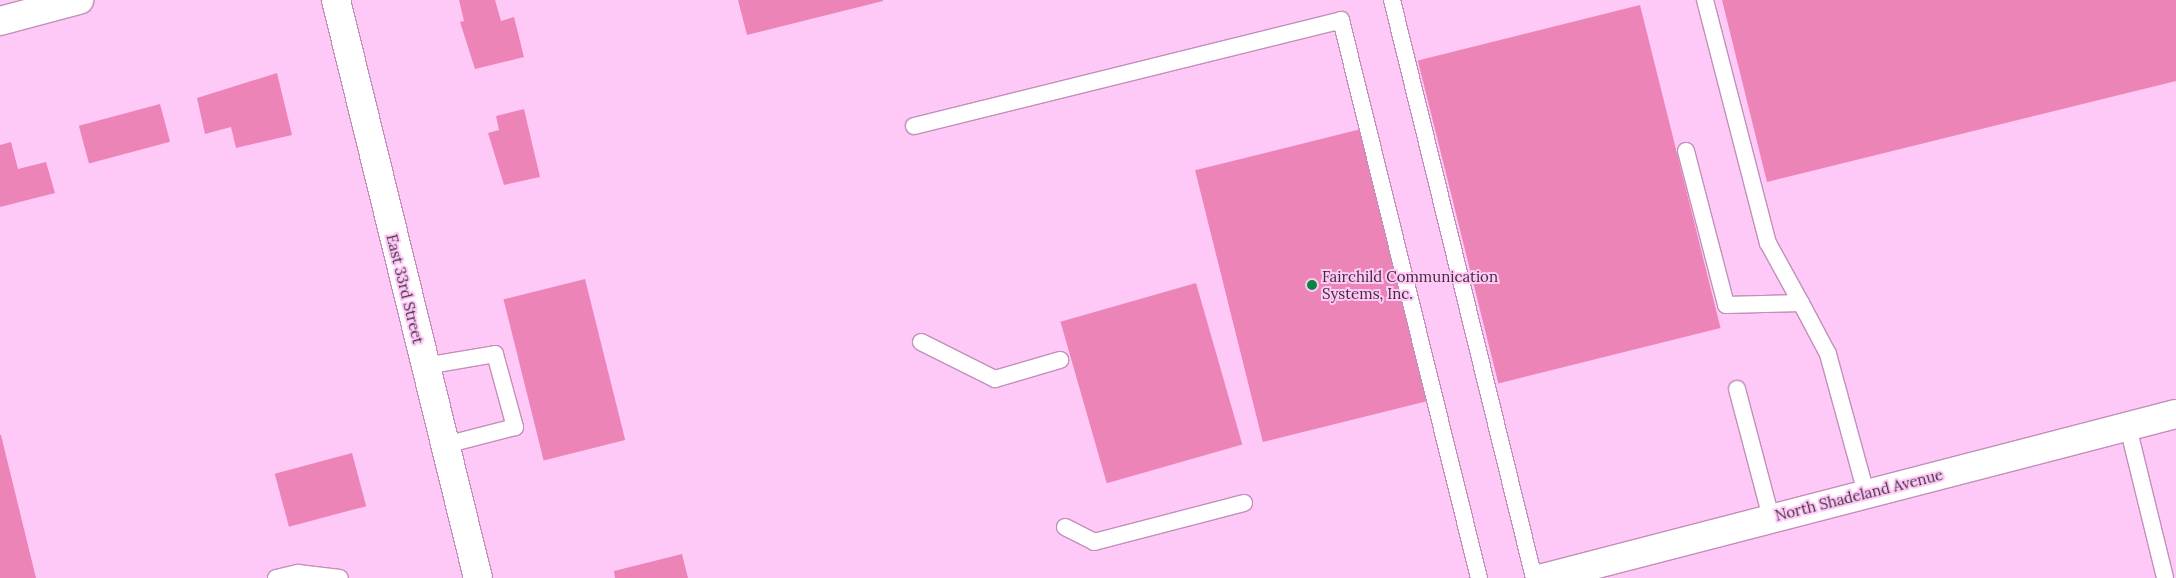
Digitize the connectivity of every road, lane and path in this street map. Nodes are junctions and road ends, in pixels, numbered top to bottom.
1 (78, 0) edge
2 (336, 0) edge
3 (1392, 0) edge
4 (1705, 0) edge
5 (0, 21) edge
6 (914, 126) dead end
7 (1686, 151) dead end
8 (1801, 303) junction
9 (921, 342) dead end
10 (1060, 360) dead end
11 (425, 366) junction
12 (1737, 389) dead end
13 (2176, 414) edge
14 (2128, 426) junction
15 (445, 445) junction
16 (1866, 493) junction
17 (1244, 503) dead end
18 (1771, 518) junction
19 (1065, 527) dead end
20 (276, 578) edge
21 (340, 578) edge
22 (478, 578) edge
23 (1479, 578) edge
24 (1534, 578) edge
25 (1543, 578) edge
26 (2165, 578) edge

1 - 5 street
2 - 11 street, East 33rd Street
3 - 24 lane
4 - 8 lane
6 - 23 lane
7 - 8 lane
8 - 16 lane
9 - 10 lane
11 - 15 street, East 33rd Street
11 - 15 lane
12 - 18 lane
13 - 14 street, North Shadeland Avenue
14 - 16 street, North Shadeland Avenue
14 - 26 lane
15 - 22 street, East 33rd Street
16 - 18 street, North Shadeland Avenue
17 - 19 lane
18 - 25 street, North Shadeland Avenue
20 - 21 lane

